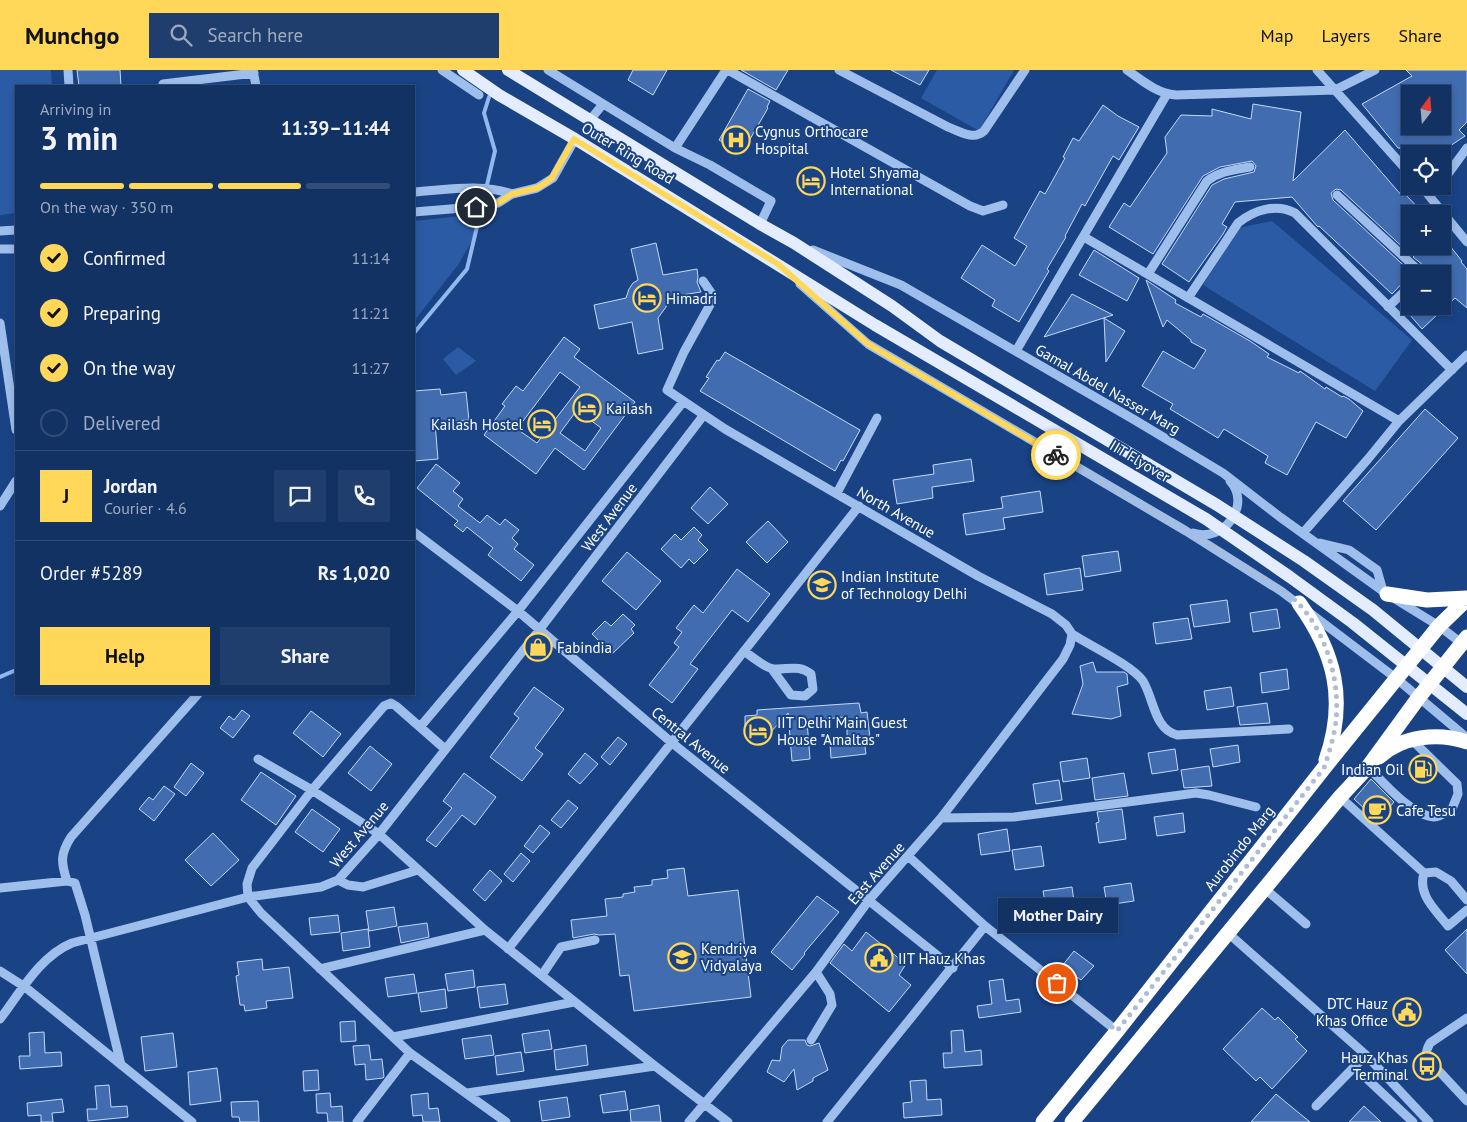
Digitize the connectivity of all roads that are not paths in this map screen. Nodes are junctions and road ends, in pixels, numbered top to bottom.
1 (68, 70) edge
2 (442, 70) edge
3 (463, 70) edge
4 (548, 70) edge
5 (727, 70) edge
6 (839, 70) edge
7 (1025, 70) edge
8 (1127, 70) edge
9 (1317, 70) edge
10 (1375, 70) edge
11 (512, 71) edge
12 (254, 72) edge
13 (163, 84) dead end
14 (69, 85) edge
15 (256, 85) edge
16 (1335, 90) junction
17 (1167, 94) junction
18 (478, 95) dead end
19 (603, 104) junction
20 (590, 120) junction
21 (574, 139) junction
22 (675, 148) junction
23 (1467, 148) edge
24 (1401, 164) edge
25 (1250, 167) dead end
26 (1451, 170) edge
27 (415, 192) edge
28 (512, 194) junction
29 (1338, 195) dead end
30 (1431, 197) edge
31 (1002, 205) dead end
32 (415, 212) edge
33 (760, 224) junction
34 (15, 230) edge
35 (0, 231) edge
36 (1084, 236) junction
37 (1467, 242) edge
38 (794, 243) junction
39 (15, 249) edge
40 (0, 250) edge
41 (778, 264) junction
42 (1413, 265) edge
43 (1148, 274) junction
44 (703, 281) dead end
45 (1401, 295) edge
46 (1188, 298) junction
47 (1388, 307) junction
48 (0, 322) edge
49 (1016, 352) junction
50 (1467, 356) edge
51 (1452, 370) junction
52 (683, 402) junction
53 (704, 416) junction
54 (877, 418) dead end
55 (1399, 421) junction
56 (15, 423) edge
57 (1223, 473) junction
58 (15, 483) edge
59 (837, 493) junction
60 (0, 506) edge
61 (859, 506) junction
62 (1186, 531) junction
63 (415, 533) edge
64 (1302, 533) junction
65 (1315, 542) junction
66 (1385, 593) junction
67 (1467, 598) edge
68 (1298, 603) junction
69 (518, 610) junction
70 (1439, 626) junction
71 (540, 629) junction
72 (1072, 634) junction
73 (1465, 643) edge
74 (744, 651) junction
75 (772, 669) junction
76 (1397, 679) junction
77 (1467, 687) edge
78 (197, 695) edge
79 (388, 695) edge
80 (1418, 697) junction
81 (391, 703) junction
82 (1467, 714) edge
83 (420, 727) junction
84 (1289, 729) dead end
85 (1412, 740) junction
86 (1467, 740) edge
87 (671, 742) junction
88 (445, 749) junction
89 (258, 759) dead end
90 (1368, 767) junction
91 (1324, 768) junction
92 (312, 790) junction
93 (1340, 797) junction
94 (1256, 807) dead end
95 (941, 818) junction
96 (379, 834) junction
97 (908, 856) junction
98 (418, 870) junction
99 (1424, 873) junction
100 (338, 880) junction
101 (66, 881) junction
102 (0, 888) edge
103 (1264, 888) junction
104 (248, 897) junction
105 (869, 900) junction
106 (1467, 900) edge
107 (1467, 910) edge
108 (1306, 924) dead end
109 (985, 926) junction
110 (485, 930) junction
111 (1228, 933) junction
112 (91, 938) junction
113 (595, 940) dead end
114 (508, 949) junction
115 (953, 968) junction
116 (320, 969) junction
117 (0, 971) edge
118 (816, 972) junction
119 (542, 975) junction
120 (25, 987) junction
121 (574, 1002) junction
122 (1467, 1018) edge
123 (0, 1019) edge
124 (1117, 1031) junction
125 (393, 1037) junction
126 (810, 1040) dead end
127 (410, 1053) junction
128 (1366, 1055) junction
129 (121, 1065) junction
130 (655, 1066) junction
131 (1365, 1077) dead end
132 (466, 1093) junction
133 (1467, 1100) edge
134 (705, 1104) junction
135 (1316, 1106) dead end
136 (192, 1122) edge
137 (357, 1122) edge
138 (506, 1122) edge
139 (689, 1122) edge
140 (728, 1122) edge
141 (827, 1122) edge
142 (1042, 1122) edge
143 (1072, 1122) edge
144 (1413, 1122) edge
145 (1430, 1122) edge

1 - 14 street
2 - 18 street
3 - 21 main road, Outer Ring Road
4 - 19 street
5 - 22 street
5 - 31 street
6 - 7 street
8 - 17 street
9 - 16 street
10 - 16 street
11 - 20 main road, Outer Ring Road
12 - 13 street
12 - 15 street
16 - 17 street
16 - 24 street
17 - 36 street
19 - 20 street
19 - 22 street
20 - 33 main road, Outer Ring Road
21 - 28 street
21 - 41 main road, Outer Ring Road
22 - 33 street
23 - 26 street
25 - 43 street
27 - 28 street
28 - 32 street
29 - 42 street
30 - 37 street
33 - 38 main road, Outer Ring Road
34 - 35 street
36 - 43 street
36 - 49 street
38 - 49 street, Gamal Abdel Nasser Marg
38 - 77 main road, IIT Flyover
39 - 40 street
41 - 62 street
41 - 82 main road, IIT Flyover
43 - 46 street
44 - 52 street, North Avenue
45 - 47 street
46 - 47 street
46 - 55 street
47 - 51 street
48 - 56 street
49 - 57 street, Gamal Abdel Nasser Marg
50 - 51 street
51 - 55 street
52 - 53 street, North Avenue
52 - 69 street, West Avenue
53 - 59 street, North Avenue
53 - 71 street, West Avenue
54 - 59 street
55 - 64 street
57 - 62 street
57 - 64 street, Gamal Abdel Nasser Marg
58 - 60 street
59 - 61 street, North Avenue
61 - 72 street, North Avenue
61 - 74 street
62 - 68 street
63 - 69 street, Central Avenue
64 - 65 street, Gamal Abdel Nasser Marg
65 - 66 street, Gamal Abdel Nasser Marg
65 - 66 street
66 - 67 highway
66 - 70 street, Gamal Abdel Nasser Marg
67 - 70 highway, Aurobindo Marg
68 - 76 street
68 - 91 highway
69 - 71 street, Central Avenue
69 - 83 street, West Avenue
70 - 73 street, Gamal Abdel Nasser Marg
70 - 76 highway, Aurobindo Marg
71 - 87 street, Central Avenue
71 - 88 street, West Avenue
72 - 84 street, North Avenue
72 - 95 street, East Avenue
73 - 80 highway
74 - 75 street
74 - 87 street
75 - 75 street
76 - 80 street
76 - 91 highway, Aurobindo Marg
78 - 101 street
79 - 81 street
80 - 86 street
80 - 90 highway
81 - 83 street
81 - 92 street
83 - 88 street
85 - 86 highway
85 - 90 highway
85 - 90 street
87 - 105 street, Central Avenue
87 - 114 street
88 - 96 street, West Avenue
89 - 92 street
90 - 93 highway
91 - 124 highway, Aurobindo Marg
92 - 96 street
92 - 104 street
93 - 99 street
93 - 103 highway
94 - 95 street
95 - 97 street, East Avenue
96 - 98 street
96 - 100 street, West Avenue
97 - 105 street, East Avenue
97 - 109 street
98 - 100 street
98 - 110 street
99 - 106 street
99 - 107 street
100 - 104 street, West Avenue
101 - 102 street
101 - 112 street
103 - 108 street
103 - 111 highway
104 - 112 street, West Avenue
104 - 116 street
105 - 115 street, Central Avenue
105 - 118 street, East Avenue
109 - 115 street
109 - 124 street
110 - 114 street
110 - 116 street
111 - 128 street
111 - 143 highway
112 - 120 street, West Avenue
112 - 129 street
113 - 119 street
114 - 119 street
115 - 141 street
116 - 125 street
117 - 120 street
118 - 126 street
118 - 134 street, East Avenue
119 - 121 street
120 - 123 street, West Avenue
120 - 129 street
121 - 125 street
121 - 130 street
122 - 133 street
124 - 142 highway, Aurobindo Marg
125 - 127 street
127 - 132 street
127 - 137 street
128 - 135 street
128 - 145 street
129 - 136 street
130 - 132 street
130 - 134 street
131 - 144 street
132 - 138 street
134 - 139 street, East Avenue
134 - 140 street

